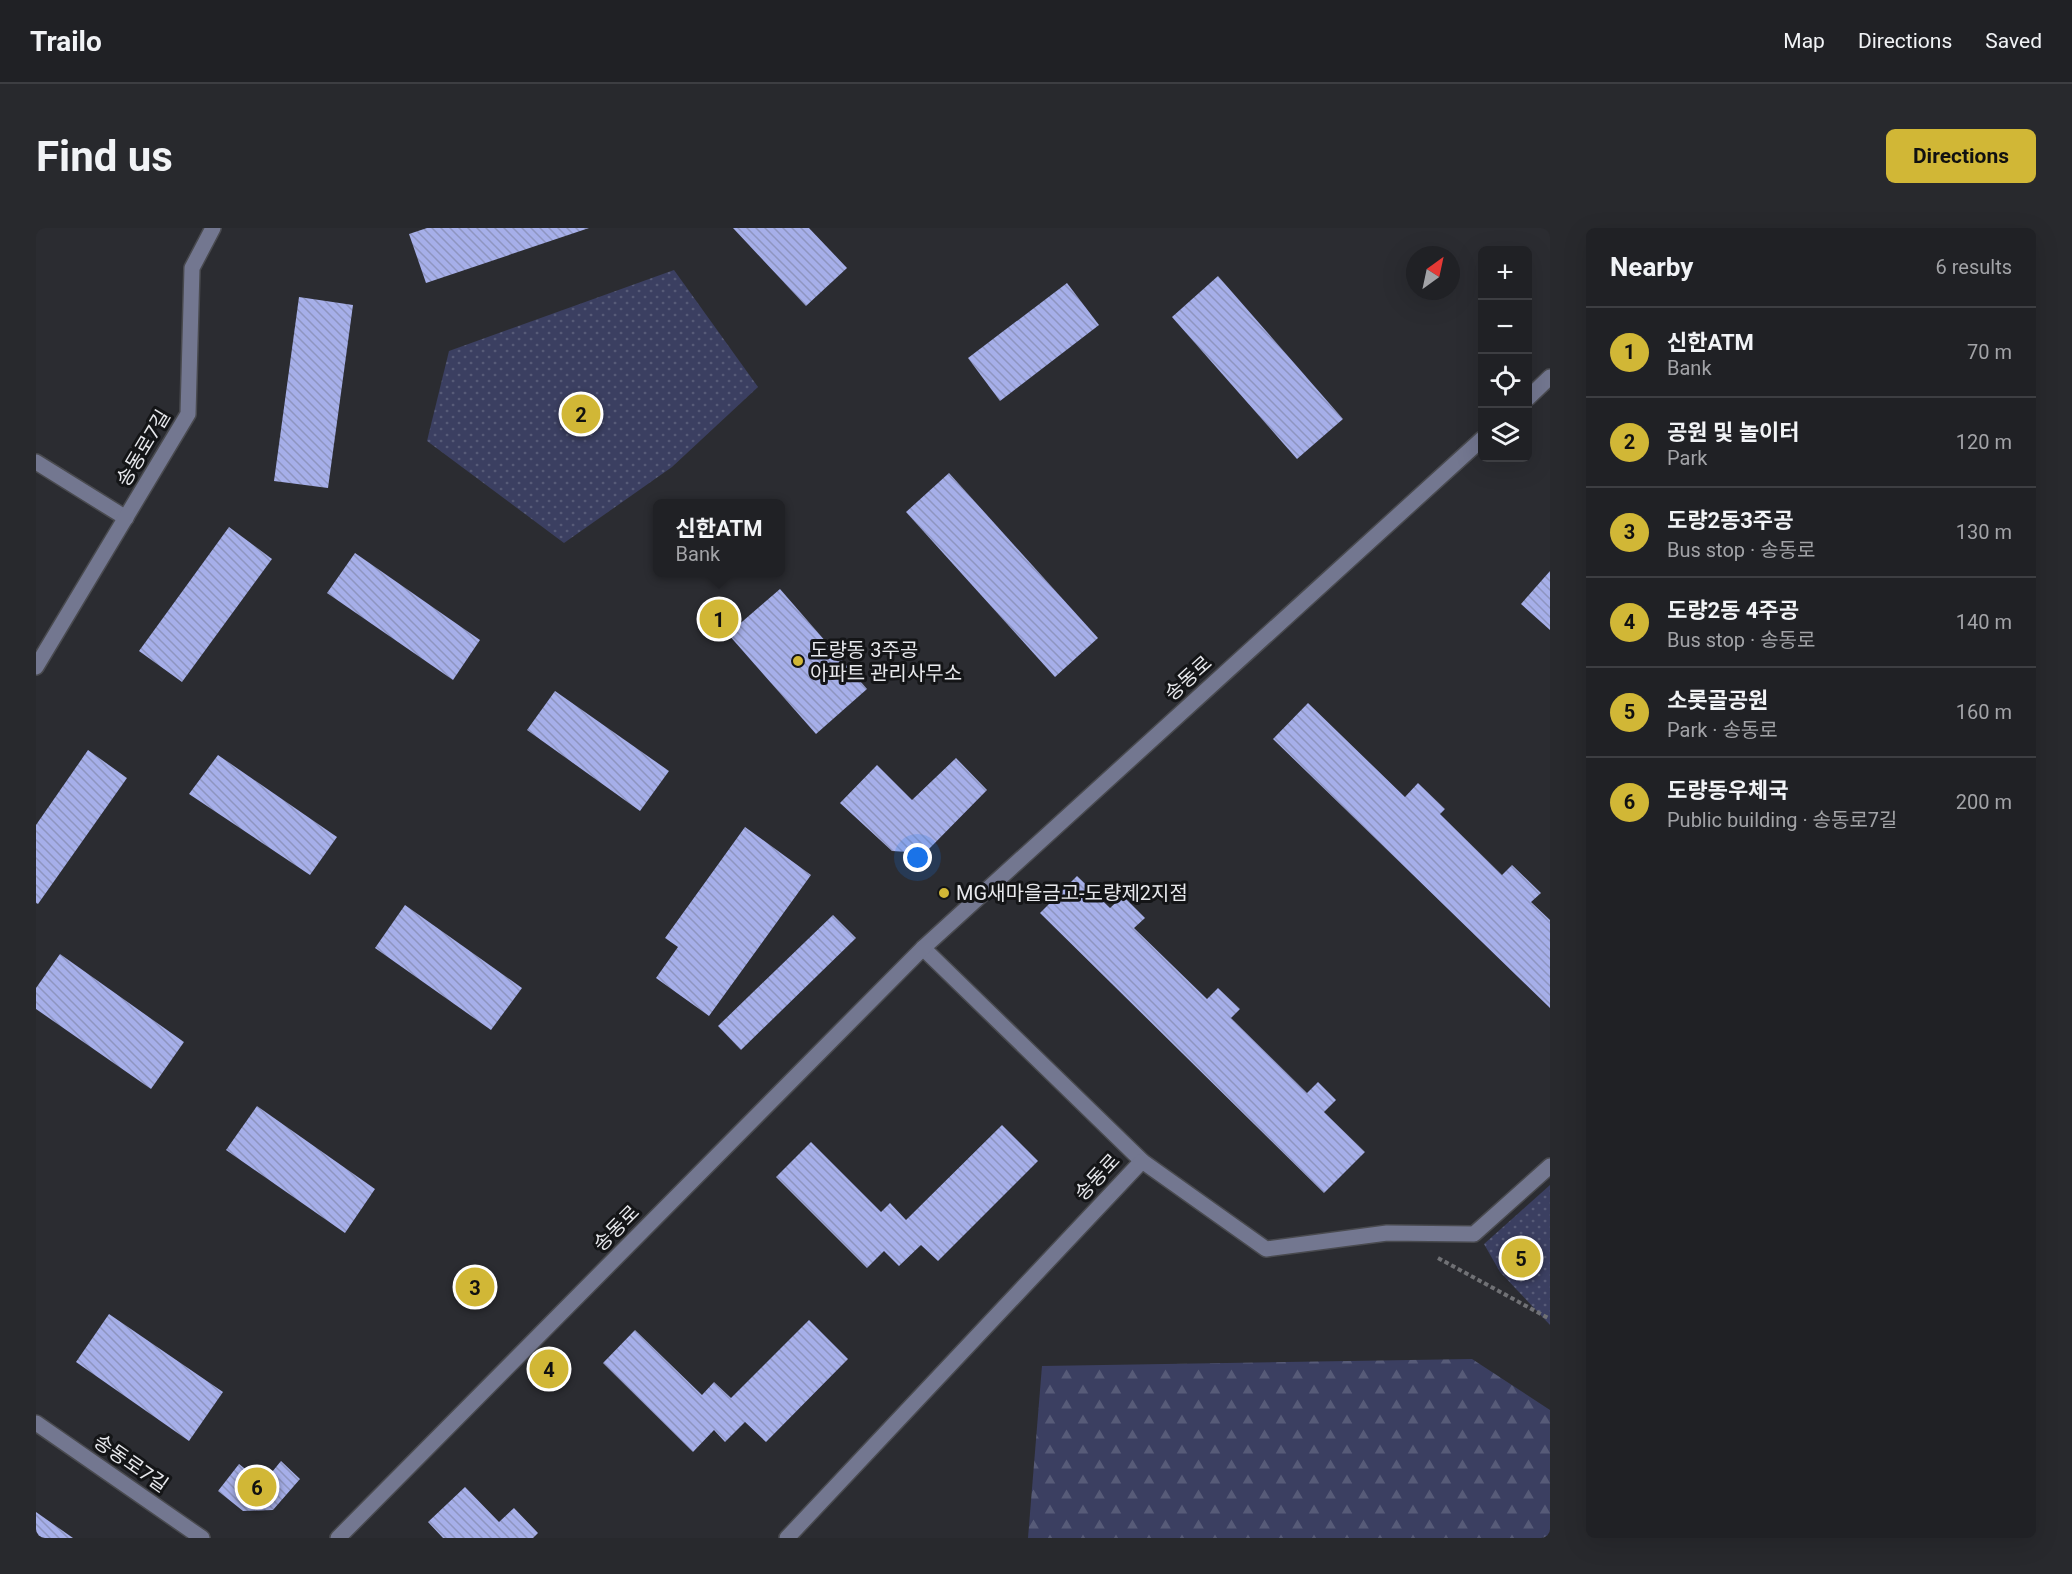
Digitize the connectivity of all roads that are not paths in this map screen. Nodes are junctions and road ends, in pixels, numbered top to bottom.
1 (213, 228) edge
2 (1550, 378) edge
3 (1532, 394) edge
4 (1478, 443) edge
5 (36, 462) edge
6 (126, 518) junction
7 (36, 668) edge
8 (922, 948) junction
9 (1142, 1161) junction
10 (1550, 1166) edge
11 (36, 1423) edge
12 (202, 1538) edge
13 (338, 1538) edge
14 (788, 1538) edge

1 - 6 street, 송동로7길
2 - 3 street
4 - 8 street, 송동로
5 - 6 street
6 - 7 street, 송동로7길
8 - 9 street, 송동로
8 - 13 street, 송동로
9 - 10 street, 송동로
9 - 14 street, 송동로
11 - 12 street, 송동로7길

